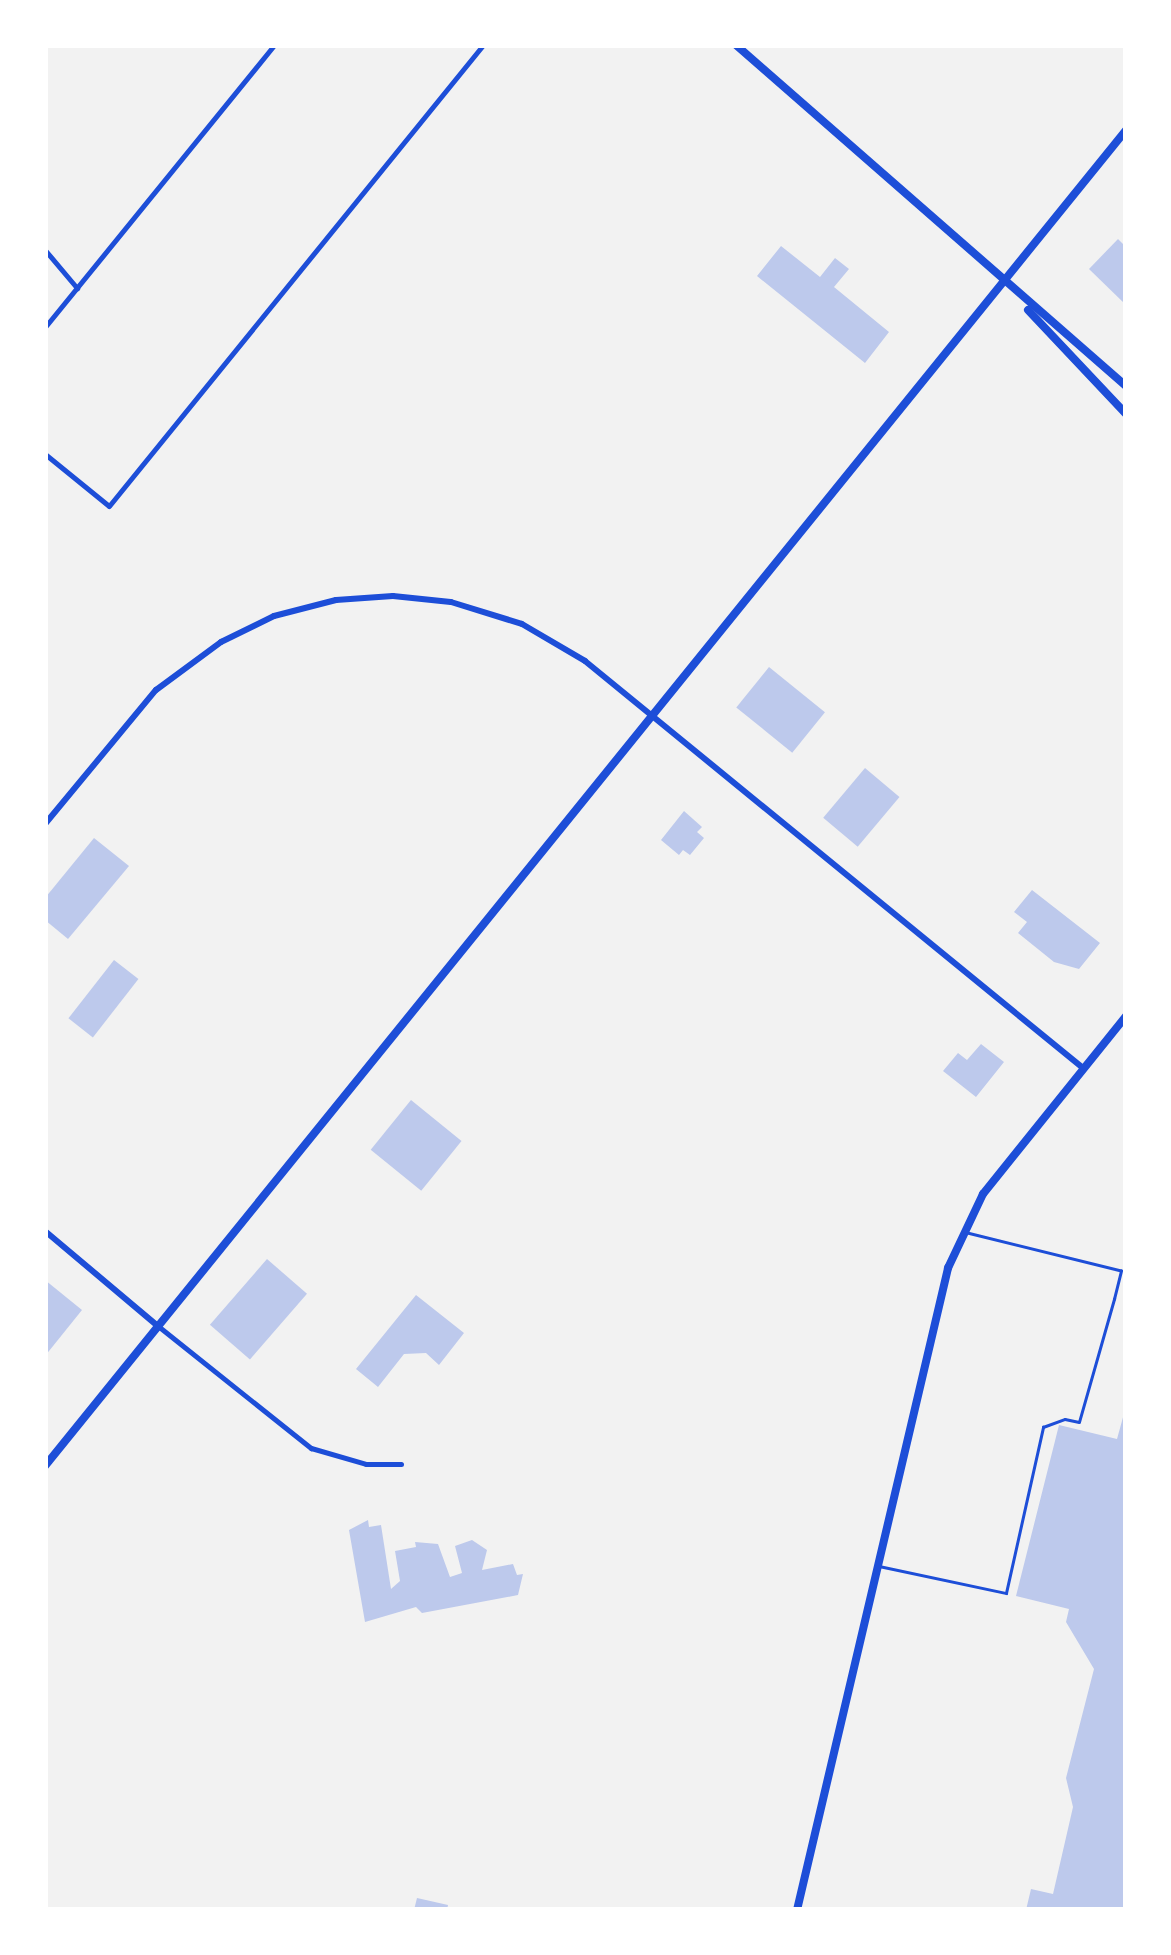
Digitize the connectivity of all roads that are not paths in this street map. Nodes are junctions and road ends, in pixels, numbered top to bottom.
1 (274, 45) edge
2 (483, 45) edge
3 (736, 45) edge
4 (1126, 130) edge
5 (45, 250) edge
6 (1004, 285) junction
7 (77, 288) junction
8 (45, 327) edge
9 (1126, 386) edge
10 (1126, 414) edge
11 (45, 454) edge
12 (654, 716) junction
13 (45, 824) edge
14 (1126, 1016) edge
15 (1083, 1068) junction
16 (45, 1231) edge
17 (962, 1232) junction
18 (158, 1326) junction
19 (401, 1464) dead end
20 (45, 1466) edge
21 (878, 1566) junction
22 (797, 1910) edge

1 - 7 street
2 - 11 street
3 - 6 main road
4 - 6 main road
5 - 7 street
6 - 9 main road
6 - 10 main road
6 - 12 main road
7 - 8 street
12 - 13 street
12 - 15 street
12 - 18 main road
14 - 15 main road
15 - 17 main road
16 - 18 street
17 - 21 main road
17 - 21 lane
18 - 19 street
18 - 20 main road
21 - 22 main road

